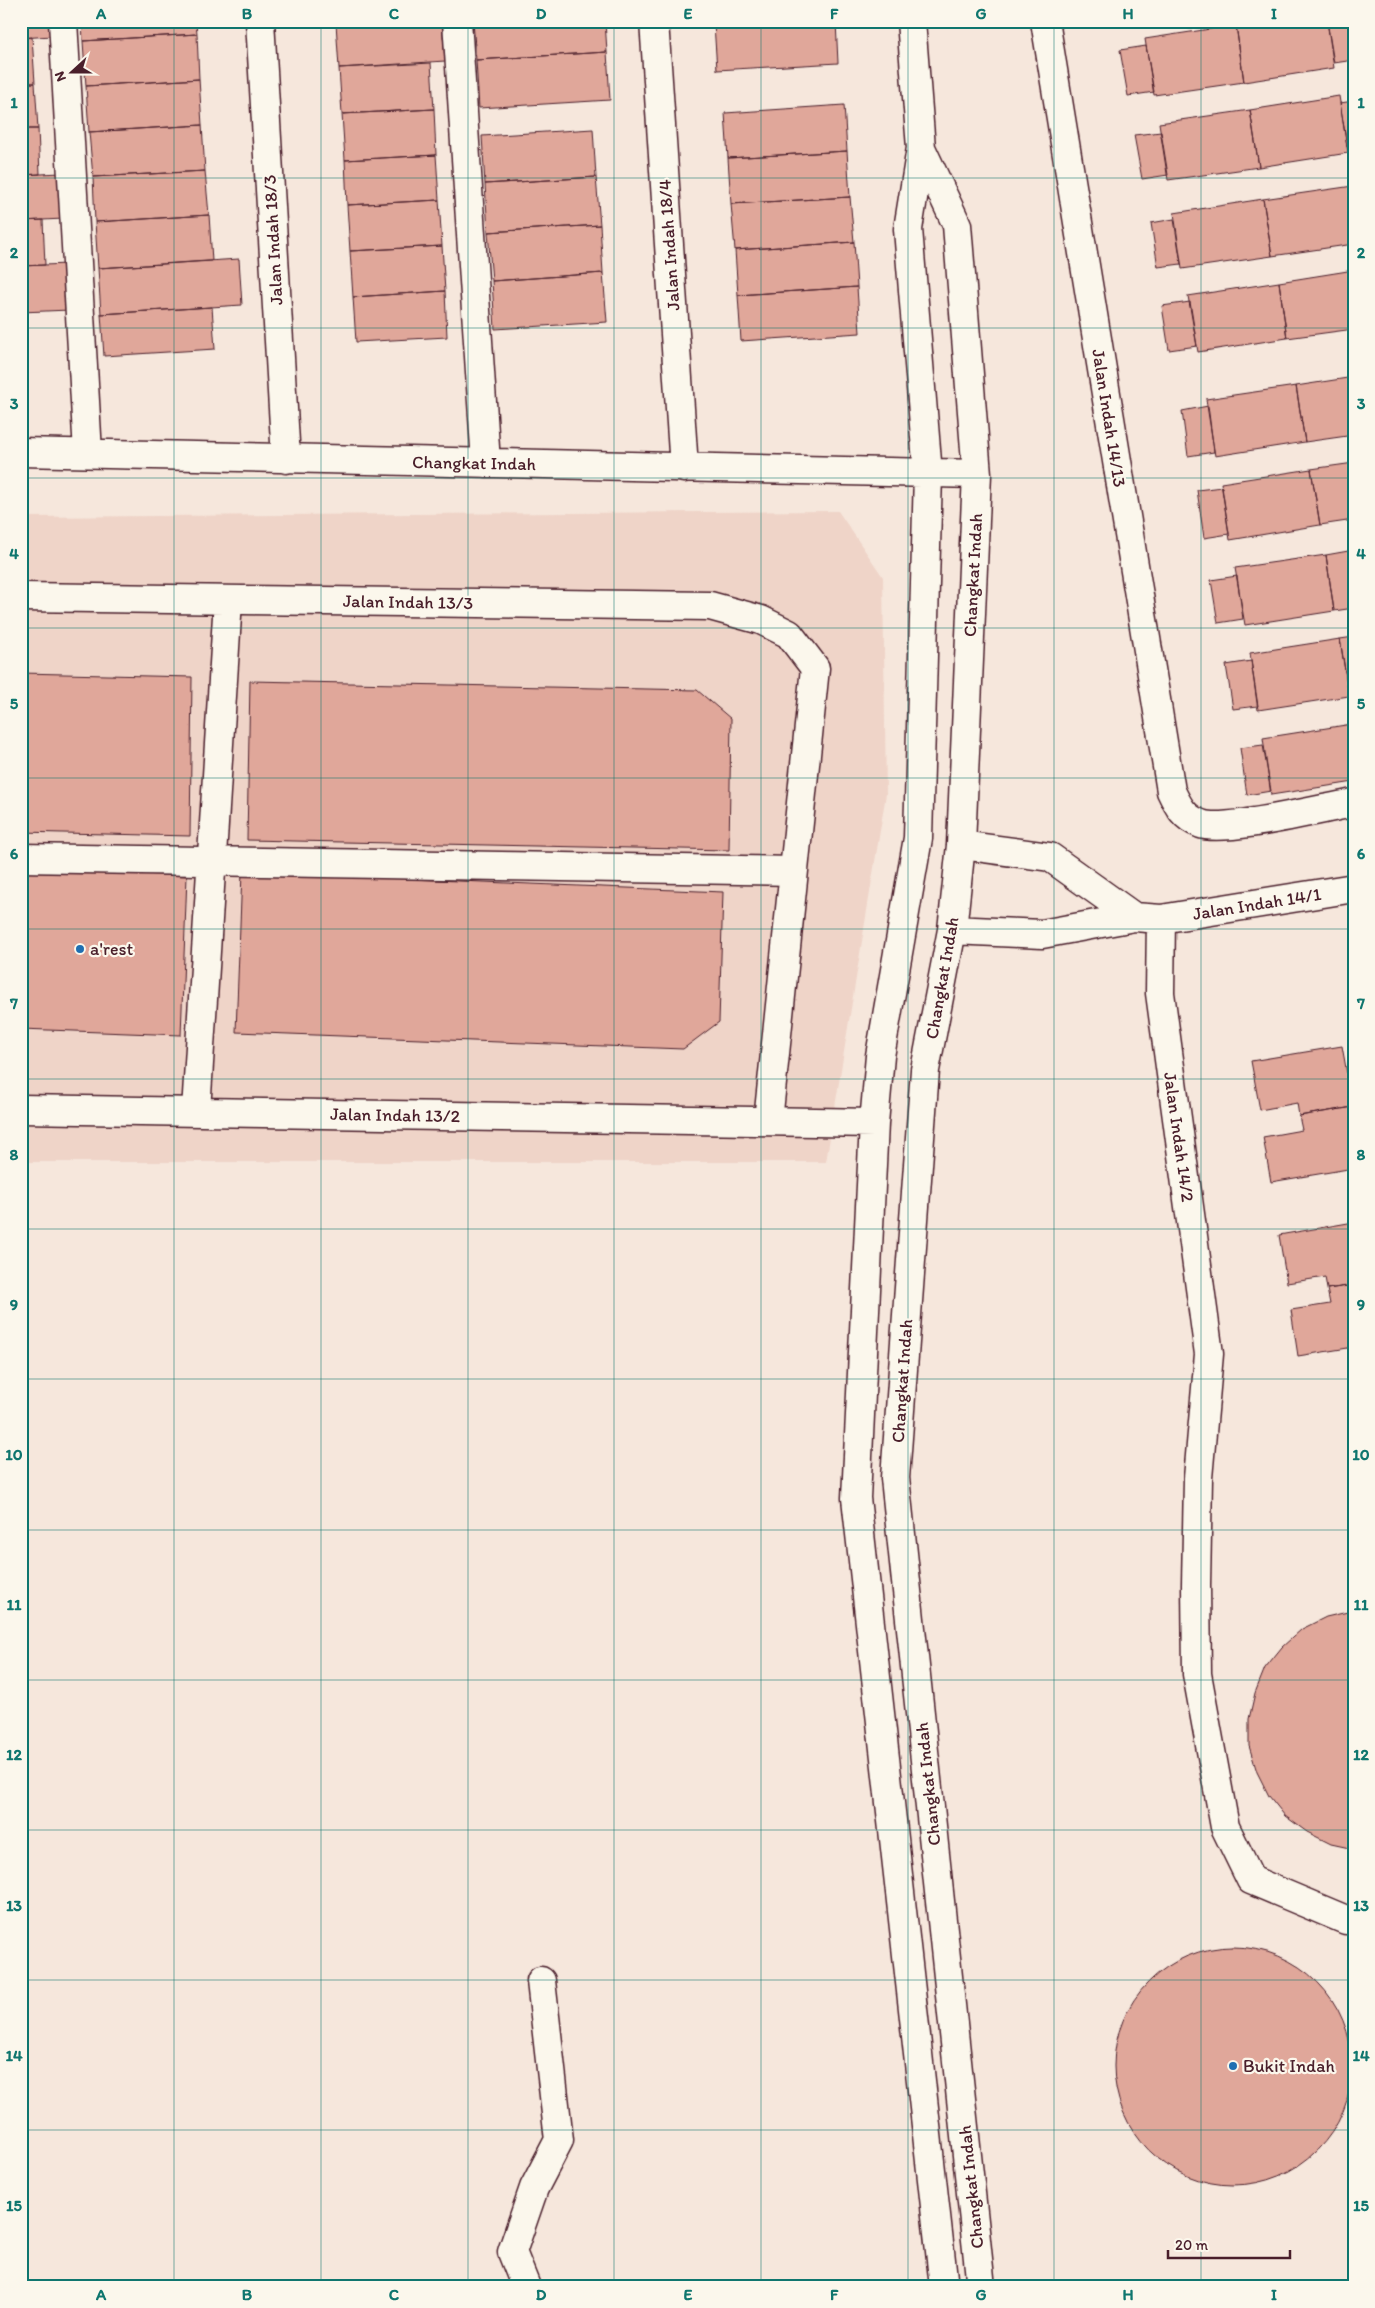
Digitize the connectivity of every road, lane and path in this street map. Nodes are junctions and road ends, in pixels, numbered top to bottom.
1 (63, 21) edge
2 (260, 21) edge
3 (456, 21) edge
4 (654, 21) edge
5 (911, 21) edge
6 (1045, 21) edge
7 (920, 148) junction
8 (21, 452) edge
9 (88, 453) junction
10 (286, 459) junction
11 (486, 463) junction
12 (684, 468) junction
13 (928, 474) junction
14 (977, 474) junction
15 (21, 597) edge
16 (228, 600) junction
17 (1354, 803) edge
18 (961, 845) junction
19 (21, 858) edge
20 (212, 861) junction
21 (794, 871) junction
22 (1354, 888) edge
23 (1134, 917) junction
24 (1161, 919) junction
25 (952, 930) junction
26 (21, 1109) edge
27 (196, 1112) junction
28 (768, 1121) junction
29 (874, 1123) junction
30 (1346, 1920) dead end
31 (541, 1981) dead end
32 (526, 2287) edge
33 (944, 2287) edge
34 (981, 2287) edge

1 - 9 street
2 - 10 street, Jalan Indah 18/3
3 - 11 street
4 - 12 street, Jalan Indah 18/4
5 - 7 street, Changkat Indah
6 - 17 street, Jalan Indah 14/13
7 - 13 street, Changkat Indah
7 - 14 street, Changkat Indah
8 - 9 street, Changkat Indah
9 - 10 street, Changkat Indah
10 - 11 street, Changkat Indah
11 - 12 street, Changkat Indah
12 - 13 street, Changkat Indah
13 - 14 street, Changkat Indah
13 - 29 street, Changkat Indah
14 - 18 street, Changkat Indah
15 - 16 street, Jalan Indah 13/3
16 - 20 street
16 - 21 street, Jalan Indah 13/3
18 - 23 street
18 - 25 street, Changkat Indah
19 - 20 street
20 - 21 street
20 - 27 street
21 - 28 street
22 - 24 street, Jalan Indah 14/1
23 - 24 street, Jalan Indah 14/1
23 - 25 street, Jalan Indah 14/1
24 - 30 street, Jalan Indah 14/2
25 - 34 street, Changkat Indah
26 - 27 street, Jalan Indah 13/2
27 - 28 street, Jalan Indah 13/2
28 - 29 street, Jalan Indah 13/2
29 - 33 street, Changkat Indah
31 - 32 street

